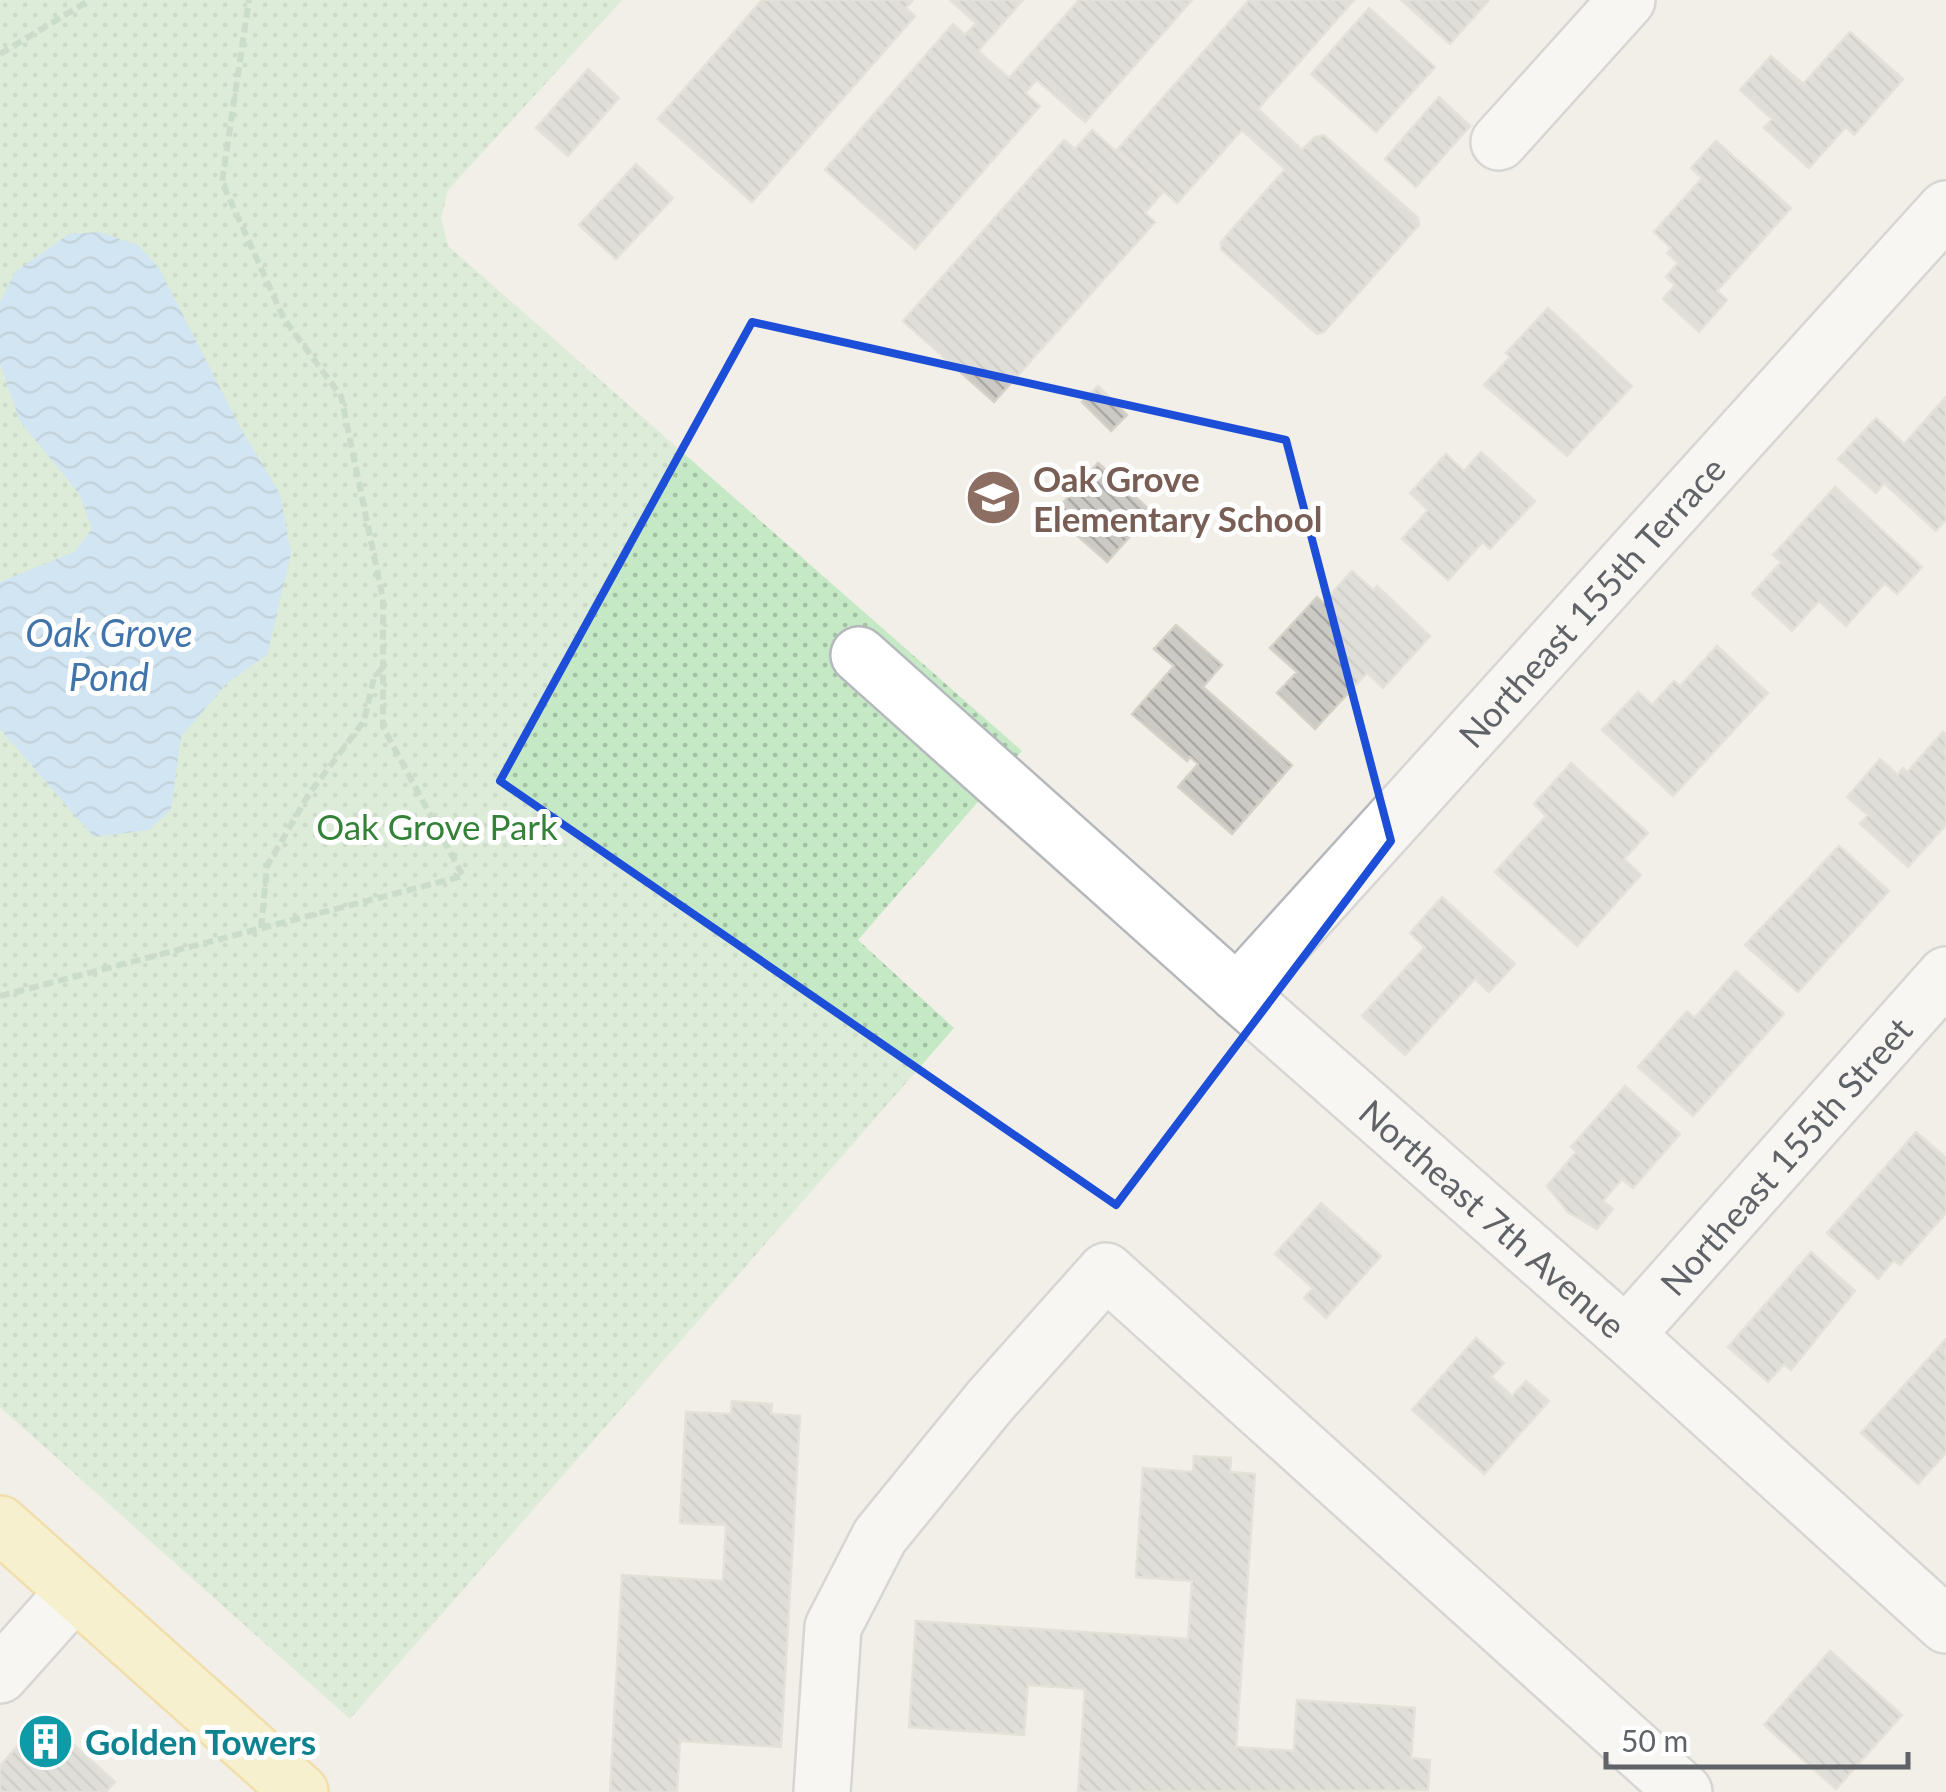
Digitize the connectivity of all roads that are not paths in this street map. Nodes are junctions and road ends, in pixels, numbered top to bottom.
1 (1627, 0) edge
2 (1498, 142) dead end
3 (1946, 209) edge
4 (860, 655) dead end
5 (1946, 976) edge
6 (1237, 994) junction
7 (1626, 1335) junction
8 (0, 1524) edge
9 (74, 1591) junction
10 (1938, 1601) edge
11 (0, 1675) edge
12 (300, 1792) edge
13 (822, 1792) edge
14 (1684, 1792) edge

1 - 2 street
3 - 6 street, Northeast 155th Terrace
4 - 6 street, Northeast 7th Avenue
5 - 7 street, Northeast 155th Street
6 - 7 street, Northeast 7th Avenue
7 - 10 street, Northeast 7th Avenue
8 - 9 main road
9 - 11 street
9 - 12 main road
13 - 14 street

